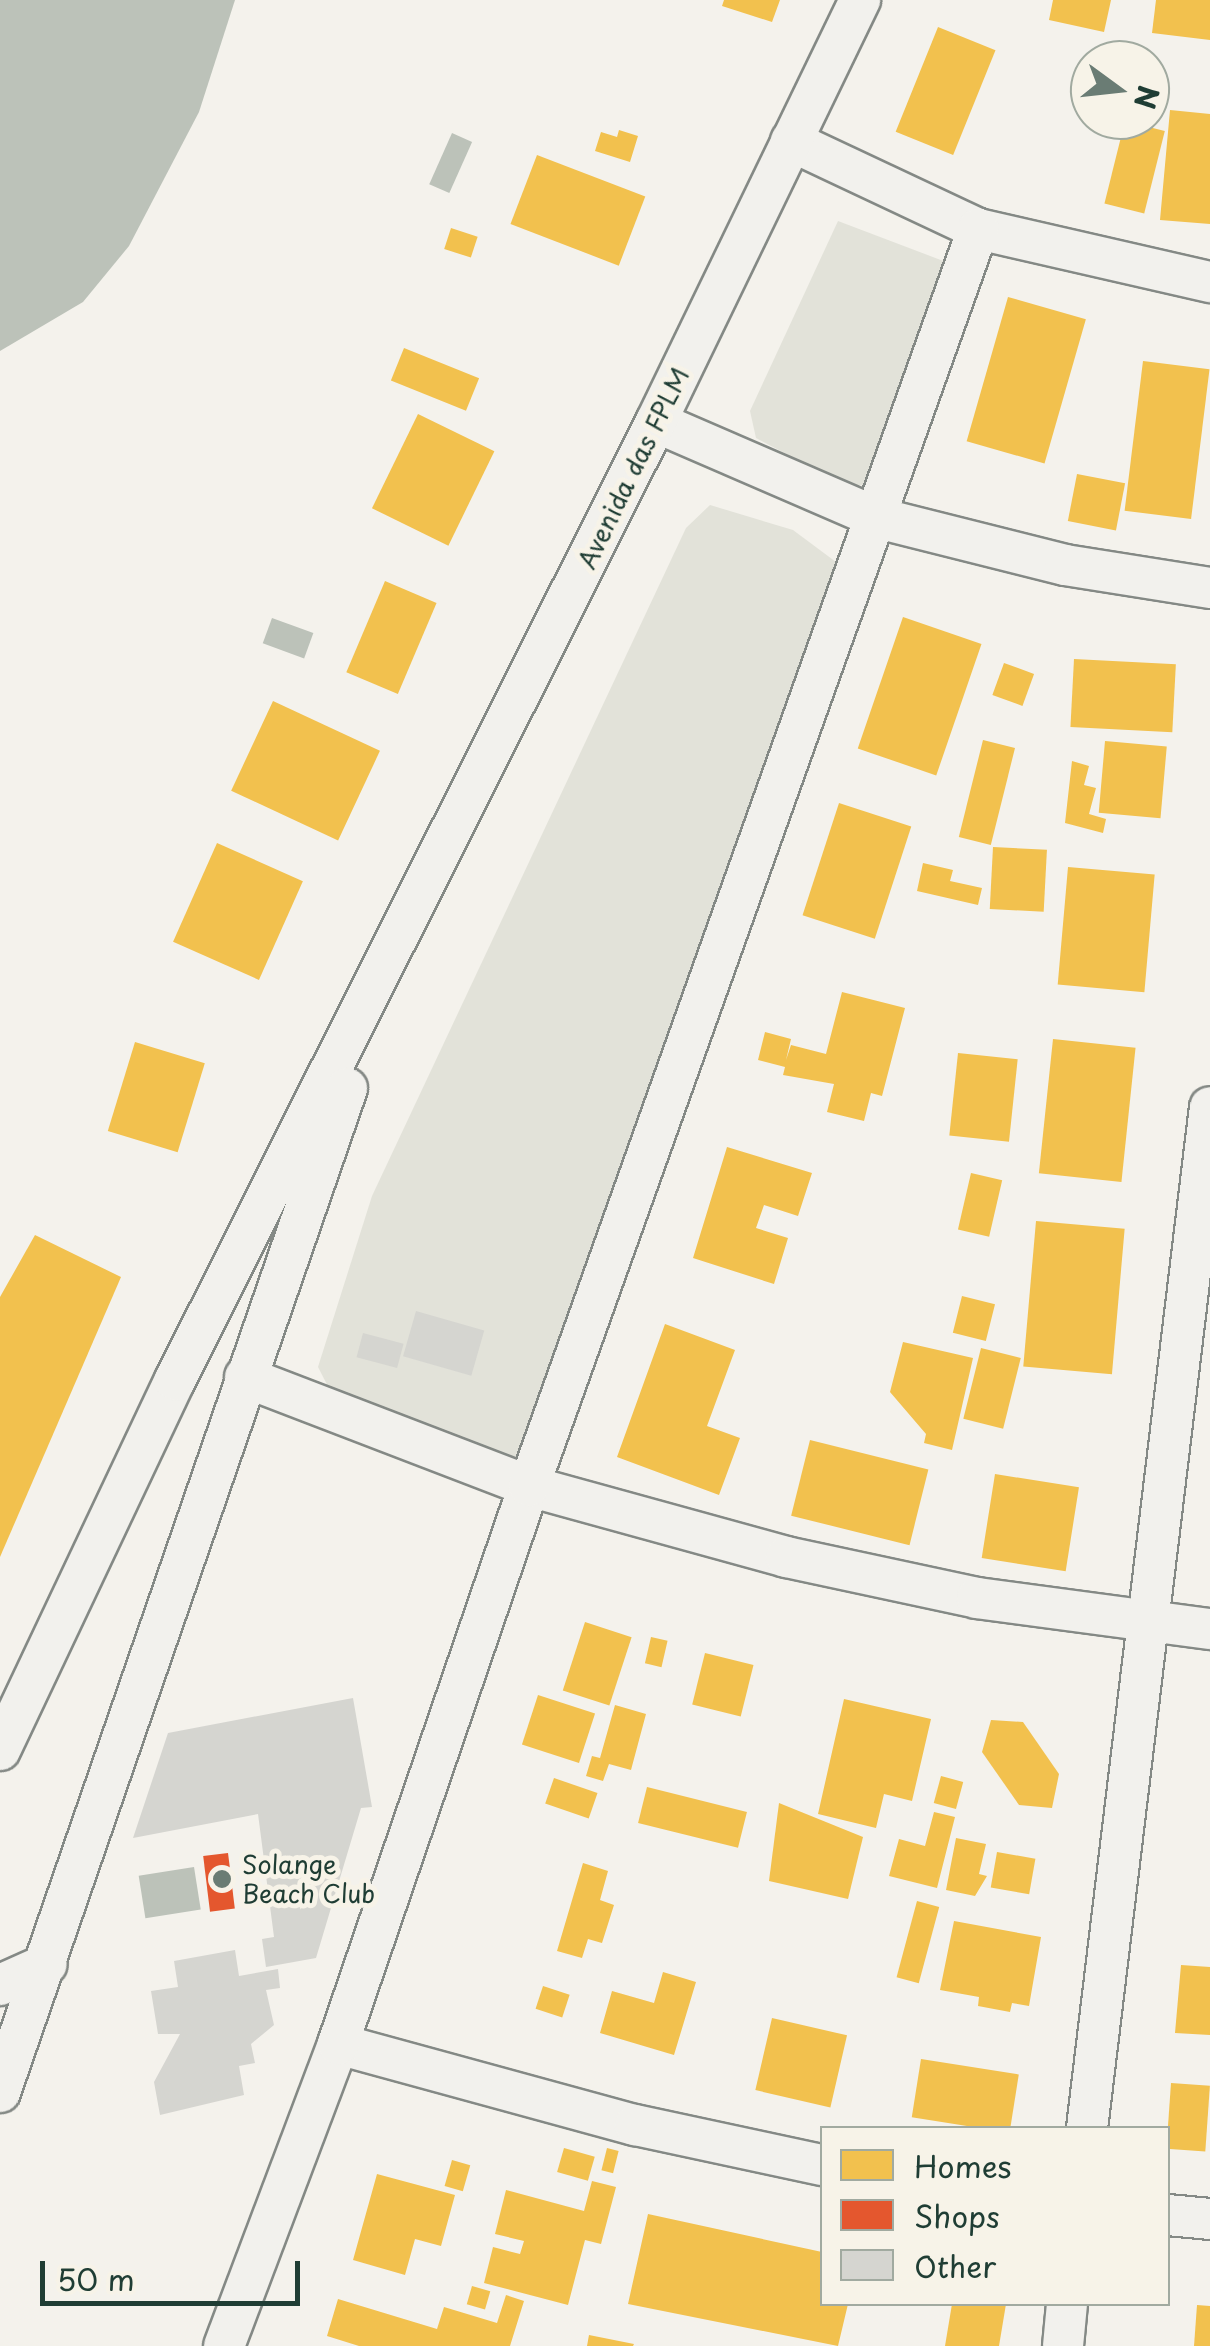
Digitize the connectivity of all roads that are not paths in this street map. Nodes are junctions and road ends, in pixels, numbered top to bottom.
1 (860, 0) edge
2 (791, 141) junction
3 (978, 230) junction
4 (1210, 282) edge
5 (656, 422) junction
6 (878, 518) junction
7 (1210, 588) edge
8 (401, 933) junction
9 (1210, 1107) edge
10 (245, 1377) junction
11 (529, 1486) junction
12 (1148, 1624) junction
13 (1210, 1629) edge
14 (0, 1750) edge
15 (47, 1964) junction
16 (0, 1985) edge
17 (338, 2044) junction
18 (0, 2092) edge
19 (1087, 2126) edge
20 (820, 2165) edge
21 (1170, 2215) edge
22 (1210, 2219) edge
23 (1067, 2306) edge
24 (224, 2346) edge
25 (1063, 2346) edge

1 - 2 street, Avenida das FPLM
2 - 3 street
2 - 5 street, Avenida das FPLM
3 - 4 street
3 - 6 street
5 - 6 street
5 - 8 street, Avenida das FPLM
6 - 7 street
6 - 11 street
8 - 10 street
8 - 14 street
9 - 12 street
10 - 11 street
10 - 15 street
11 - 12 street
11 - 17 street
12 - 13 street
12 - 19 street
15 - 16 street
15 - 18 street
17 - 20 street
17 - 24 street
21 - 22 street
23 - 25 street

